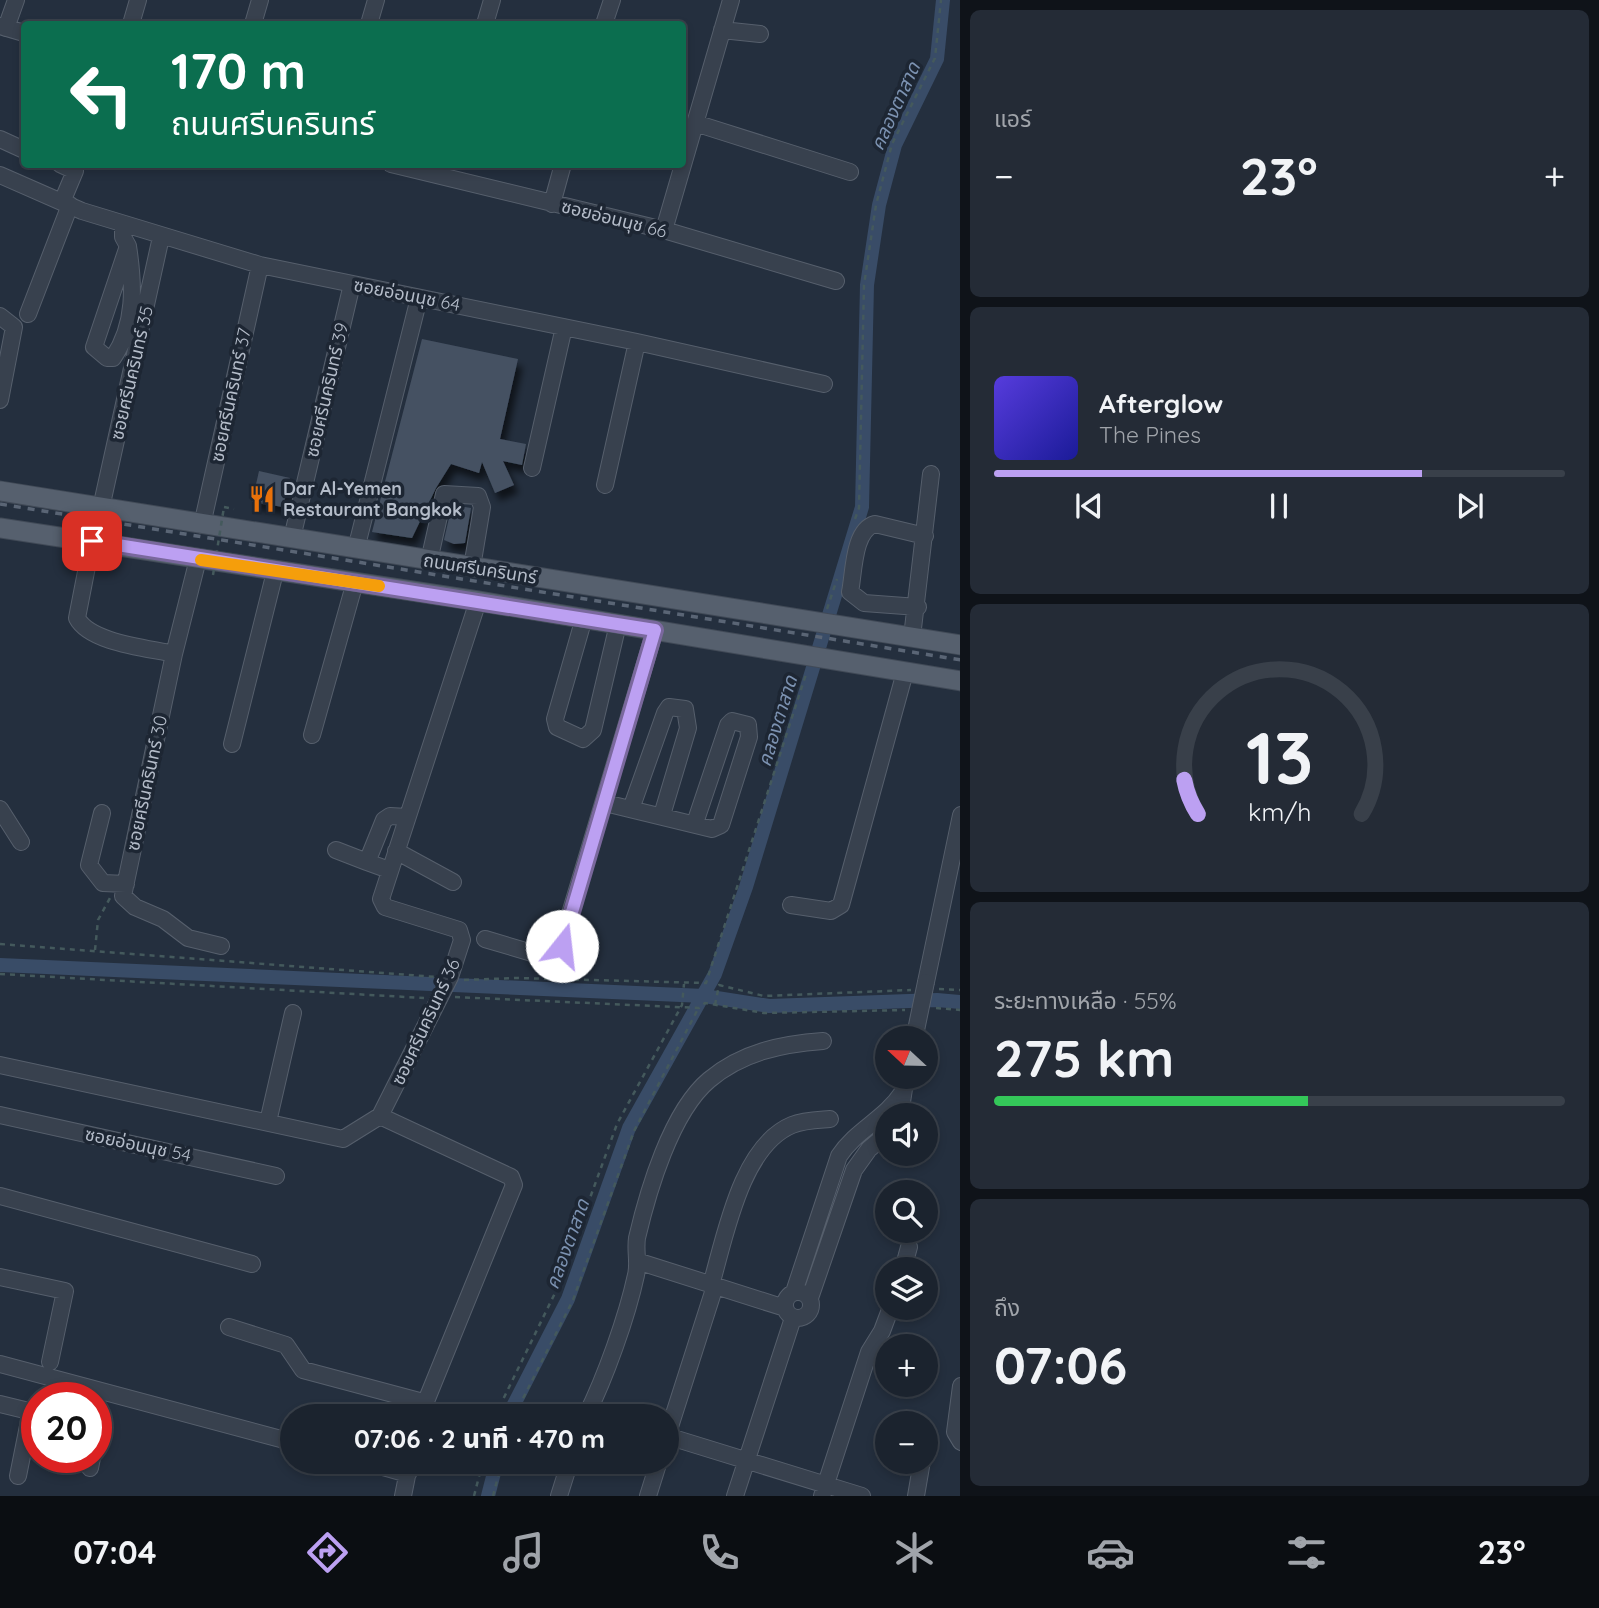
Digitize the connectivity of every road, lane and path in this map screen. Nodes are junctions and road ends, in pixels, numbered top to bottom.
1 (16, 0) edge
2 (138, 0) edge
3 (260, 0) edge
4 (376, 0) edge
5 (492, 0) edge
6 (611, 0) edge
7 (731, 0) edge
8 (941, 0) edge
9 (132, 21) edge
10 (254, 21) edge
11 (370, 21) edge
12 (486, 21) edge
13 (605, 21) edge
14 (3, 27) edge
15 (722, 30) junction
16 (21, 32) edge
17 (760, 34) dead end
18 (695, 123) junction
19 (0, 139) edge
20 (21, 149) edge
21 (686, 154) edge
22 (81, 168) edge
23 (421, 168) edge
24 (562, 168) edge
25 (682, 168) edge
26 (443, 171) edge
27 (850, 172) dead end
28 (0, 175) edge
29 (66, 204) junction
30 (552, 204) junction
31 (123, 224) junction
32 (664, 230) junction
33 (161, 237) junction
34 (128, 246) junction
35 (260, 265) junction
36 (836, 282) dead end
37 (352, 284) junction
38 (419, 298) junction
39 (28, 314) dead end
40 (0, 316) edge
41 (564, 327) junction
42 (636, 342) junction
43 (824, 384) dead end
44 (0, 400) edge
45 (532, 468) dead end
46 (931, 474) dead end
47 (605, 485) dead end
48 (0, 491) edge
49 (101, 508) junction
50 (234, 509) dead end
51 (855, 521) dead end
52 (202, 525) junction
53 (0, 527) edge
54 (925, 536) junction
55 (292, 538) junction
56 (92, 541) junction
57 (356, 549) junction
58 (198, 559) junction
59 (429, 561) junction
60 (472, 567) junction
61 (839, 571) dead end
62 (275, 572) junction
63 (213, 575) dead end
64 (355, 582) junction
65 (478, 601) junction
66 (918, 607) junction
67 (827, 609) dead end
68 (584, 618) junction
69 (618, 624) junction
70 (655, 630) junction
71 (912, 637) junction
72 (960, 645) edge
73 (793, 653) junction
74 (174, 654) junction
75 (905, 672) junction
76 (960, 681) edge
77 (312, 734) dead end
78 (232, 744) dead end
79 (604, 803) junction
80 (0, 809) edge
81 (631, 809) junction
82 (102, 813) dead end
83 (960, 815) edge
84 (662, 816) junction
85 (407, 817) junction
86 (695, 823) junction
87 (21, 842) dead end
88 (336, 850) dead end
89 (396, 851) junction
90 (367, 862) junction
91 (390, 870) junction
92 (453, 882) dead end
93 (125, 890) junction
94 (791, 905) dead end
95 (485, 939) dead end
96 (0, 944) edge
97 (221, 946) dead end
98 (95, 951) junction
99 (0, 975) edge
100 (450, 976) junction
101 (684, 984) junction
102 (927, 987) junction
103 (960, 990) edge
104 (439, 998) junction
105 (682, 1005) junction
106 (715, 1005) junction
107 (699, 1008) junction
108 (915, 1009) dead end
109 (927, 1009) dead end
110 (960, 1010) edge
111 (293, 1013) dead end
112 (918, 1026) edge
113 (823, 1041) dead end
114 (0, 1065) edge
115 (903, 1089) edge
116 (902, 1093) junction
117 (901, 1103) edge
118 (0, 1115) edge
119 (380, 1116) junction
120 (830, 1119) dead end
121 (268, 1122) junction
122 (875, 1144) edge
123 (276, 1176) dead end
124 (0, 1196) edge
125 (909, 1247) dead end
126 (906, 1257) edge
127 (637, 1261) junction
128 (252, 1264) dead end
129 (0, 1277) edge
130 (713, 1285) junction
131 (802, 1295) junction
132 (789, 1313) junction
133 (886, 1320) edge
134 (229, 1328) dead end
135 (50, 1362) dead end
136 (0, 1364) edge
137 (960, 1385) edge
138 (0, 1404) edge
139 (406, 1404) edge
140 (423, 1404) edge
141 (501, 1404) edge
142 (520, 1404) edge
143 (596, 1404) edge
144 (677, 1404) edge
145 (21, 1409) edge
146 (280, 1439) edge
147 (679, 1440) edge
148 (960, 1442) edge
149 (746, 1462) junction
150 (21, 1464) edge
151 (408, 1474) edge
152 (480, 1474) edge
153 (499, 1474) edge
154 (566, 1474) edge
155 (655, 1474) edge
156 (920, 1474) edge
157 (18, 1476) dead end
158 (824, 1490) edge
159 (403, 1496) edge
160 (474, 1496) edge
161 (493, 1496) edge
162 (559, 1496) edge
163 (648, 1496) edge
164 (735, 1496) edge
165 (862, 1496) edge
166 (916, 1496) edge

1 - 14 street
2 - 9 street
3 - 10 street
4 - 11 street
5 - 12 street
6 - 13 street
7 - 15 street
8 - 51 path
14 - 16 street
15 - 17 street
15 - 18 street
18 - 21 street
18 - 27 street
19 - 20 street
22 - 29 street
23 - 26 street, ซอยอ่อนนุช 66
24 - 30 street
25 - 32 street
26 - 30 street, ซอยอ่อนนุช 66
28 - 29 street, ซอยอ่อนนุช 64
29 - 31 street, ซอยอ่อนนุช 64
29 - 39 street
30 - 32 street, ซอยอ่อนนุช 66
31 - 33 street, ซอยอ่อนนุช 64
31 - 34 street
32 - 36 street, ซอยอ่อนนุช 66
33 - 35 street, ซอยอ่อนนุช 64
33 - 49 street, ซอยศรีนครินทร์ 35
34 - 34 street
35 - 37 street, ซอยอ่อนนุช 64
35 - 52 street, ซอยศรีนครินทร์ 37
37 - 38 street, ซอยอ่อนนุช 64
37 - 55 street, ซอยศรีนครินทร์ 39
38 - 41 street, ซอยอ่อนนุช 64
38 - 57 street
40 - 44 street
41 - 42 street, ซอยอ่อนนุช 64
41 - 45 street
42 - 43 street, ซอยอ่อนนุช 64
42 - 47 street
46 - 54 street
48 - 49 main road, ถนนศรีนครินทร์
49 - 52 main road, ถนนศรีนครินทร์
50 - 63 path, bridge
52 - 55 main road, ถนนศรีนครินทร์
53 - 56 main road, ถนนศรีนครินทร์
54 - 66 street
54 - 66 street
55 - 57 main road, ถนนศรีนครินทร์
56 - 58 main road, ถนนศรีนครินทร์
56 - 74 street
57 - 59 main road, ถนนศรีนครินทร์
58 - 62 main road, ถนนศรีนครินทร์
58 - 74 street, ซอยศรีนครินทร์ 30
59 - 60 main road, ถนนศรีนครินทร์
59 - 60 street
60 - 71 main road, ถนนศรีนครินทร์
61 - 67 path
62 - 64 main road, ถนนศรีนครินทร์
62 - 78 street
64 - 65 main road, ถนนศรีนครินทร์
64 - 77 street
65 - 68 main road, ถนนศรีนครินทร์
65 - 85 street, ซอยศรีนครินทร์ 36
66 - 71 street
68 - 69 main road, ถนนศรีนครินทร์
68 - 69 street
69 - 70 main road, ถนนศรีนครินทร์
70 - 73 main road, ถนนศรีนครินทร์
70 - 79 street
71 - 72 main road, ถนนศรีนครินทร์
73 - 75 main road, ถนนศรีนครินทร์
73 - 101 path
74 - 93 street, ซอยศรีนครินทร์ 30
75 - 76 main road, ถนนศรีนครินทร์
75 - 94 street
79 - 81 street
79 - 95 street
80 - 87 street
81 - 84 street
81 - 84 street
82 - 93 street
83 - 102 street
84 - 86 street
85 - 89 street, ซอยศรีนครินทร์ 36
85 - 90 street
86 - 86 street
88 - 90 street
89 - 91 street, ซอยศรีนครินทร์ 36
89 - 92 street
90 - 91 street
91 - 100 street, ซอยศรีนครินทร์ 36
93 - 97 street
93 - 98 path
96 - 98 path
98 - 100 path
99 - 104 path
100 - 101 path
100 - 104 street, ซอยศรีนครินทร์ 36
101 - 105 path
102 - 103 path
102 - 106 path
102 - 112 street, bridge
104 - 105 path
104 - 119 street, ซอยศรีนครินทร์ 36
105 - 107 path
105 - 141 path
106 - 107 path
106 - 108 path
107 - 142 path
109 - 110 path
111 - 121 street
113 - 127 street
114 - 121 street
115 - 116 street
116 - 117 street
116 - 131 street
118 - 123 street, ซอยอ่อนนุช 54
119 - 121 street
119 - 140 street
120 - 130 street
122 - 131 street
124 - 128 street
125 - 126 street
127 - 130 street
127 - 143 street
129 - 135 street
130 - 132 street
130 - 144 street
131 - 132 street
131 - 132 street
132 - 149 street
133 - 158 street
134 - 139 street
136 - 146 street
137 - 148 street
138 - 145 street
147 - 149 street
149 - 158 street
149 - 164 street
150 - 157 street
151 - 159 street
152 - 160 path
153 - 161 path
154 - 162 street
155 - 163 street
156 - 166 street
158 - 165 street

